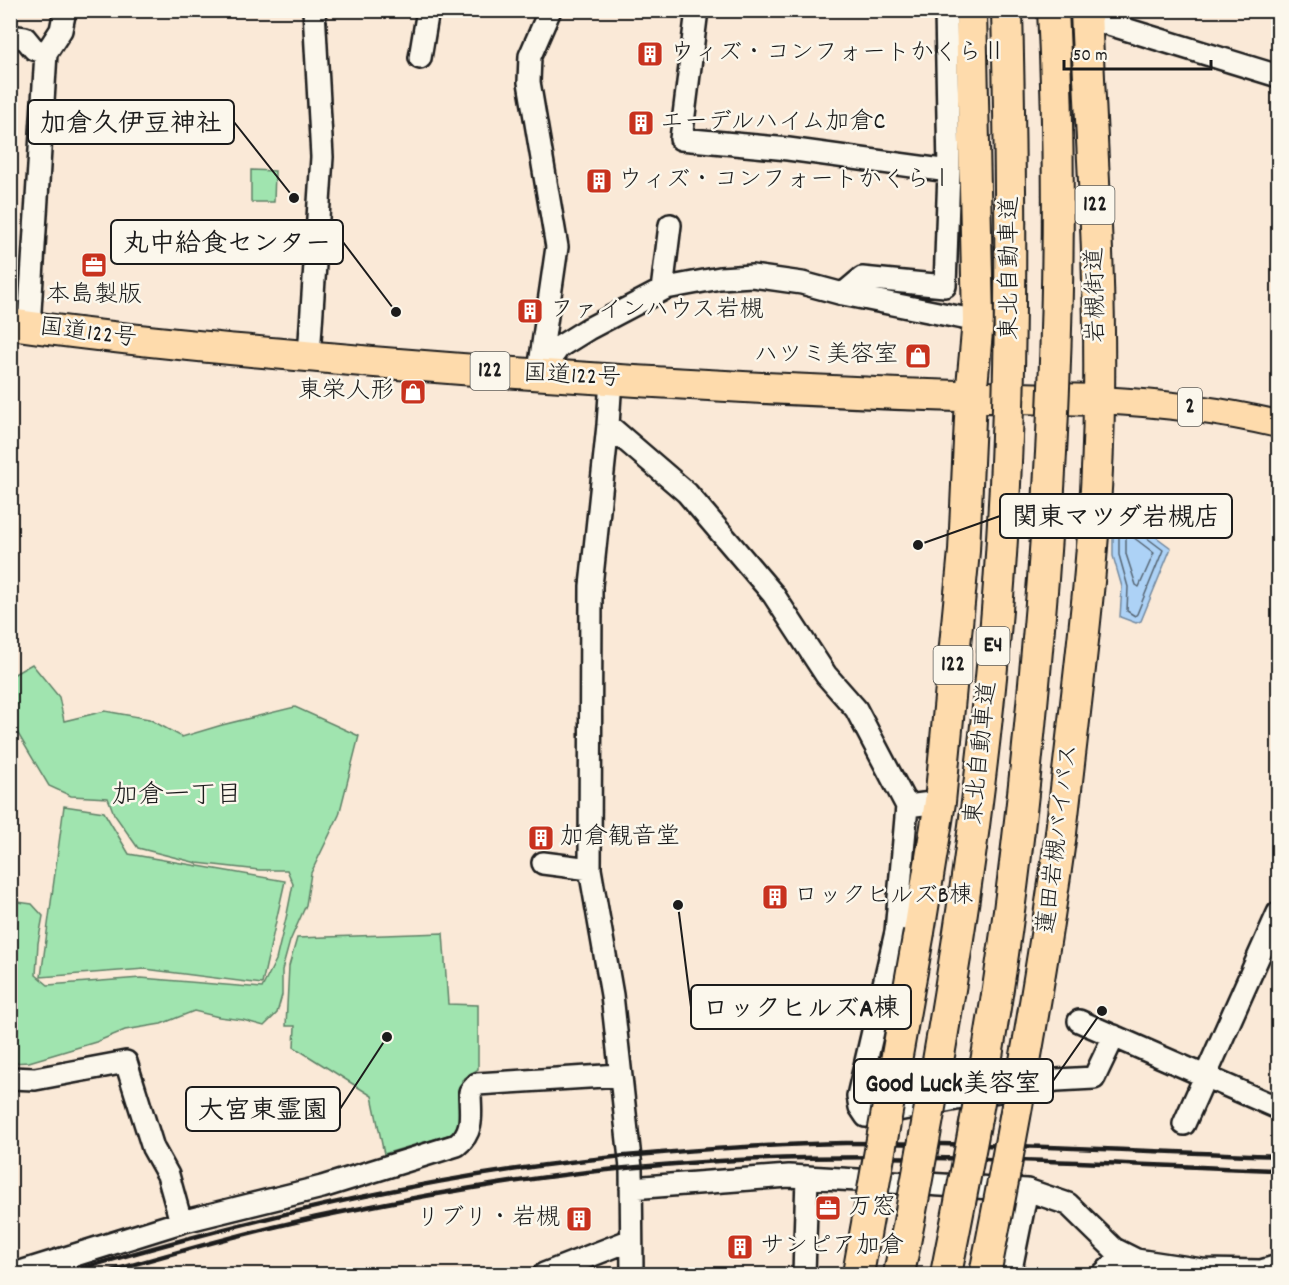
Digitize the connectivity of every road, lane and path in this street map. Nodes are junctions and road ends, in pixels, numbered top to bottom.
1 (65, 10) edge
2 (314, 10) edge
3 (428, 10) edge
4 (550, 10) edge
5 (697, 10) edge
6 (946, 10) edge
7 (971, 10) edge
8 (1007, 10) edge
9 (1053, 10) edge
10 (1086, 14) edge
11 (10, 39) edge
12 (45, 53) junction
13 (420, 58) dead end
14 (1278, 76) edge
15 (949, 171) junction
16 (670, 225) dead end
17 (662, 290) junction
18 (843, 294) junction
19 (978, 321) junction
20 (20, 326) edge
21 (309, 357) junction
22 (538, 376) junction
23 (611, 379) junction
24 (971, 397) junction
25 (1099, 400) junction
26 (1278, 424) edge
27 (608, 425) junction
28 (940, 802) junction
29 (907, 806) junction
30 (543, 863) dead end
31 (590, 869) junction
32 (1278, 913) edge
33 (1079, 1021) dead end
34 (1114, 1036) junction
35 (620, 1075) junction
36 (1205, 1076) junction
37 (10, 1078) edge
38 (1278, 1108) edge
39 (1184, 1124) dead end
40 (807, 1177) junction
41 (631, 1188) junction
42 (1027, 1190) junction
43 (181, 1222) junction
44 (631, 1240) junction
45 (1124, 1256) junction
46 (1267, 1271) edge
47 (1202, 1272) edge
48 (14, 1275) edge
49 (544, 1275) edge
50 (632, 1275) edge
51 (804, 1275) edge
52 (858, 1275) edge
53 (899, 1275) edge
54 (946, 1275) edge
55 (985, 1275) edge
56 (1010, 1275) edge
57 (1103, 1275) edge

1 - 12 street
2 - 21 street
3 - 13 street
4 - 22 street
5 - 15 street
6 - 15 street
7 - 19 highway, 122
8 - 53 highway, 東北自動車道 / E4, bridge
9 - 54 highway, 東北自動車道 / E4, bridge
10 - 14 street
10 - 25 highway, 岩槻街道 / 122
11 - 12 street
12 - 20 street
15 - 18 street
16 - 17 street
17 - 18 street
17 - 22 street
18 - 19 street
19 - 24 highway, 122
20 - 21 highway, 国道122号 / 122
21 - 22 highway, 国道122号 / 122
22 - 23 highway, 国道122号 / 122
23 - 24 highway, 国道122号 / 122
23 - 27 street
24 - 25 highway, 国道122号 / 122
24 - 28 highway, 122
25 - 26 main road, 2
25 - 55 highway, 蓮田岩槻バイパス / 122, bridge
27 - 29 street
27 - 31 street
28 - 29 street
28 - 52 highway, 122, bridge
29 - 34 street
30 - 31 street
31 - 35 street
32 - 36 street
33 - 34 street
34 - 36 street
35 - 41 street
35 - 43 street
36 - 38 street
36 - 39 street
37 - 43 street
40 - 41 street
40 - 42 street
40 - 51 street
41 - 44 street
42 - 45 street
42 - 56 street
43 - 48 street
44 - 49 street
44 - 50 street
45 - 47 street
45 - 57 street
46 - 47 street

